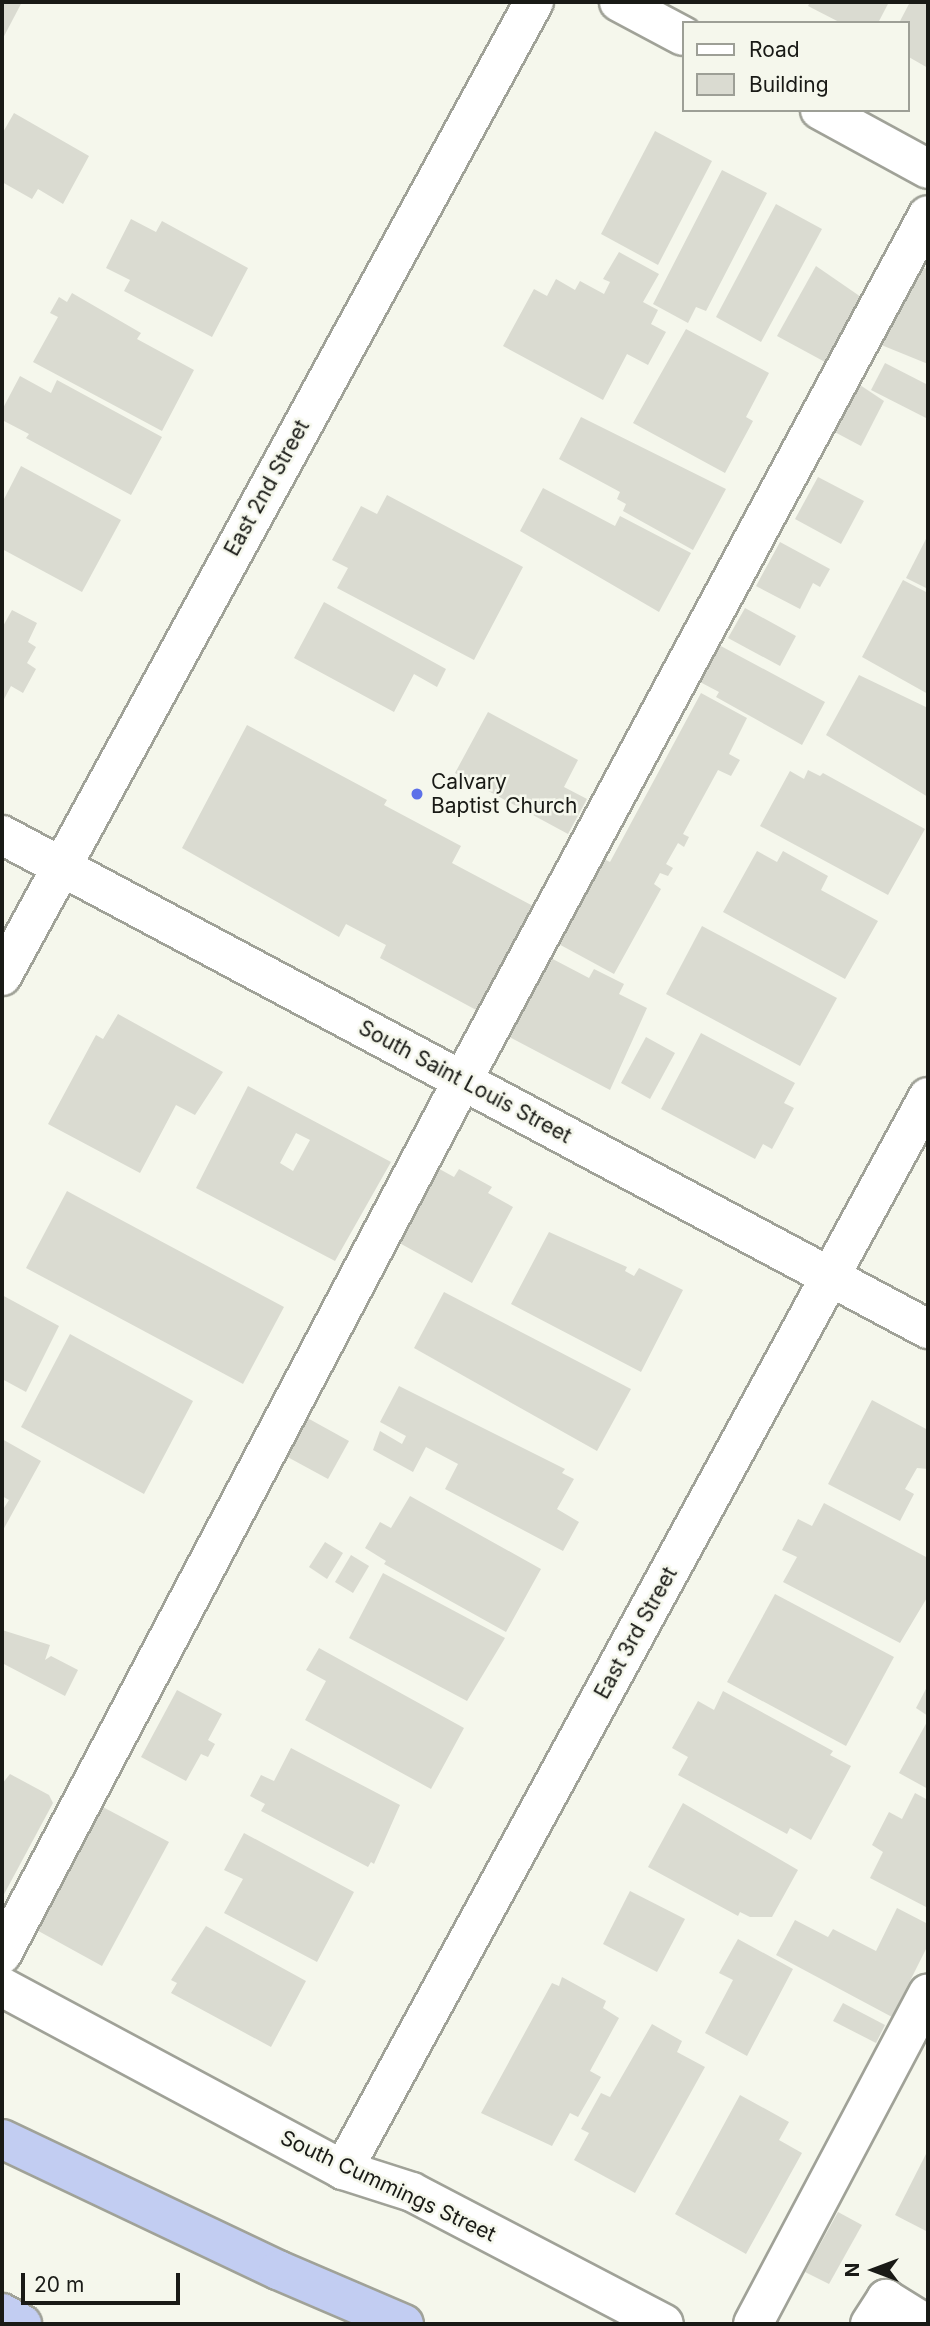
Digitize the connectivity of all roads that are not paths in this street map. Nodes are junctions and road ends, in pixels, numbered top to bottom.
1 (534, 2) edge
2 (620, 2) edge
3 (682, 35) edge
4 (824, 112) edge
5 (928, 169) edge
6 (928, 215) edge
7 (2, 835) edge
8 (59, 867) junction
9 (2, 976) edge
10 (462, 1081) junction
11 (928, 1097) edge
12 (830, 1277) junction
13 (928, 1329) edge
14 (2, 1954) edge
15 (2, 1987) edge
16 (928, 1993) edge
17 (2, 2139) edge
18 (343, 2170) junction
19 (2, 2313) edge
20 (22, 2324) edge
21 (404, 2324) edge
22 (664, 2324) edge
23 (753, 2324) edge
24 (870, 2324) edge
25 (926, 2324) edge

1 - 8 street, East 2nd Street
2 - 3 street
4 - 5 street
6 - 10 street
7 - 8 street, South Saint Louis Street
8 - 9 street, East 2nd Street
8 - 10 street, South Saint Louis Street
10 - 12 street, South Saint Louis Street
10 - 14 street
11 - 12 street, East 3rd Street
12 - 13 street, South Saint Louis Street
12 - 18 street, East 3rd Street
15 - 18 street, South Cummings Street
16 - 23 street
17 - 21 highway
18 - 22 street, South Cummings Street
19 - 20 highway
24 - 25 street

